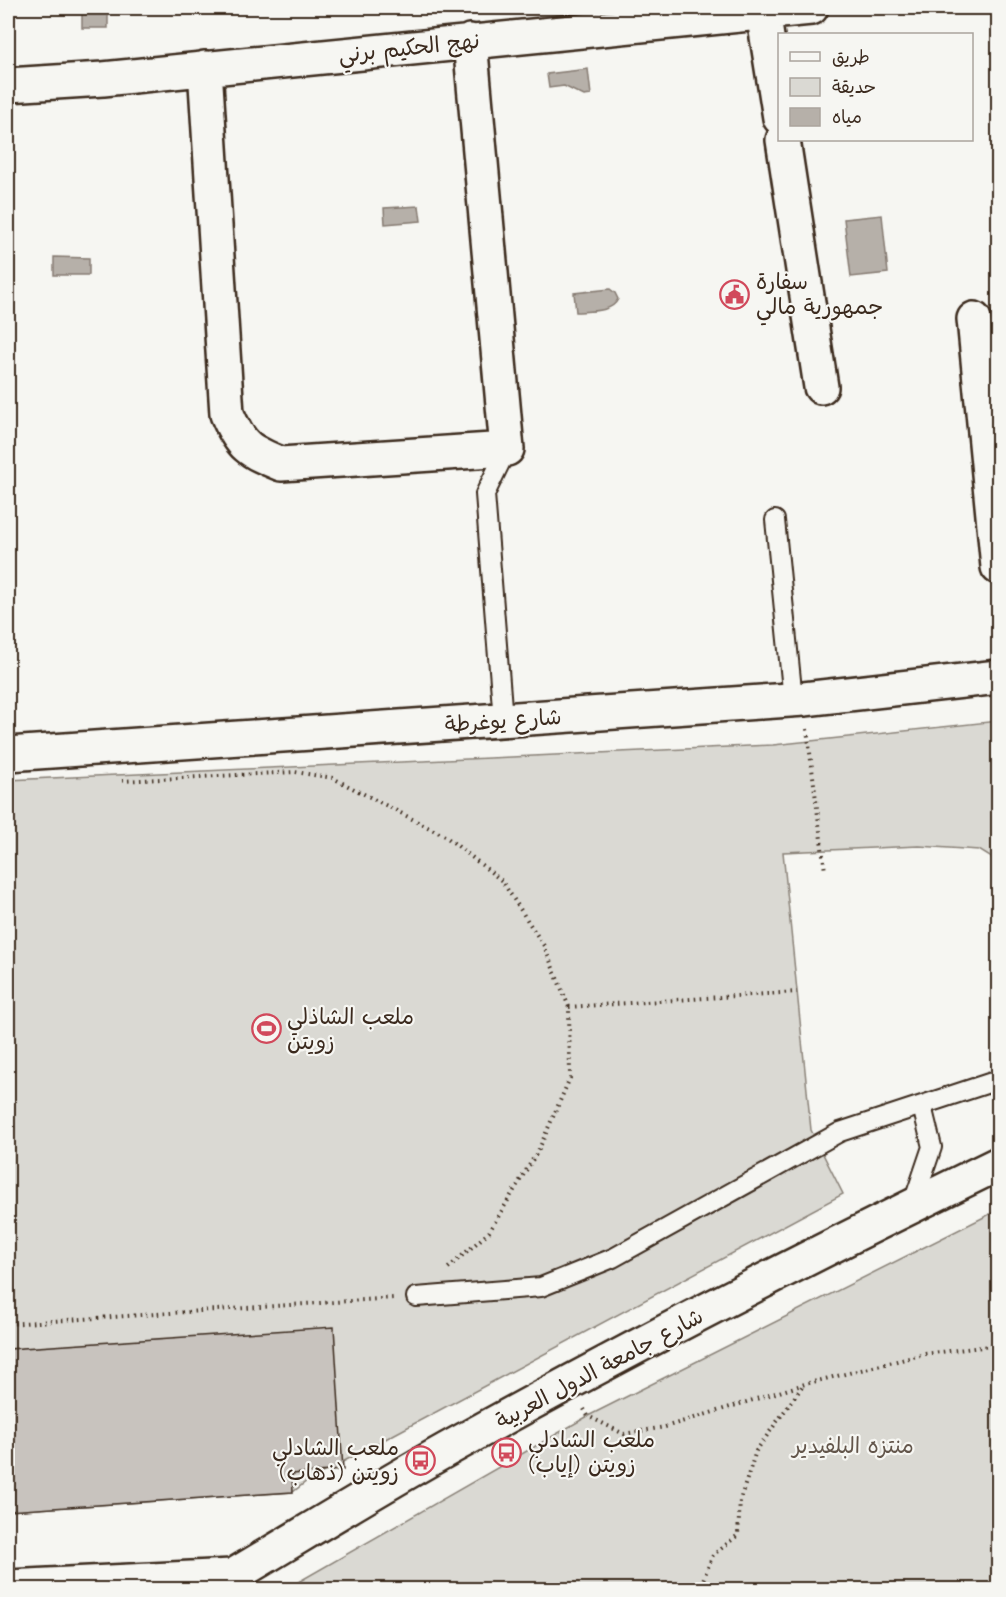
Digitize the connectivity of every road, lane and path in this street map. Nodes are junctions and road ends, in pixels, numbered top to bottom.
1 (811, 8) edge
2 (763, 12) junction
3 (470, 41) junction
4 (206, 68) junction
5 (8, 85) edge
6 (778, 106) edge
7 (783, 141) edge
8 (974, 319) dead end
9 (821, 387) dead end
10 (507, 449) junction
11 (775, 520) dead end
12 (999, 567) edge
13 (999, 677) edge
14 (793, 700) junction
15 (503, 720) junction
16 (8, 754) edge
17 (810, 768) dead end
18 (111, 781) dead end
19 (825, 870) dead end
20 (797, 992) dead end
21 (568, 1006) junction
22 (999, 1080) edge
23 (922, 1106) junction
24 (999, 1164) edge
25 (912, 1206) junction
26 (416, 1297) junction
27 (8, 1324) edge
28 (999, 1345) edge
29 (570, 1382) junction
30 (805, 1384) junction
31 (220, 1583) edge
32 (8, 1587) edge
33 (699, 1590) edge

1 - 2 street, نهج الحكيم برني
2 - 3 street, نهج الحكيم برني
2 - 6 street
3 - 4 street, نهج الحكيم برني
3 - 10 street
4 - 5 street, نهج الحكيم برني
4 - 10 street
7 - 9 street
8 - 12 street
10 - 15 lane
11 - 14 lane
13 - 14 street, شارع يوغرطة
14 - 15 street, شارع يوغرطة
15 - 16 street, شارع يوغرطة
17 - 19 path
18 - 21 path
20 - 21 path
21 - 26 path
22 - 23 lane
23 - 25 lane
23 - 26 lane
24 - 25 street, شارع جامعة الدول العربية
25 - 29 street, شارع جامعة الدول العربية
26 - 27 path
28 - 30 path
29 - 30 path
29 - 31 street, شارع جامعة الدول العربية
30 - 33 path
31 - 32 street

